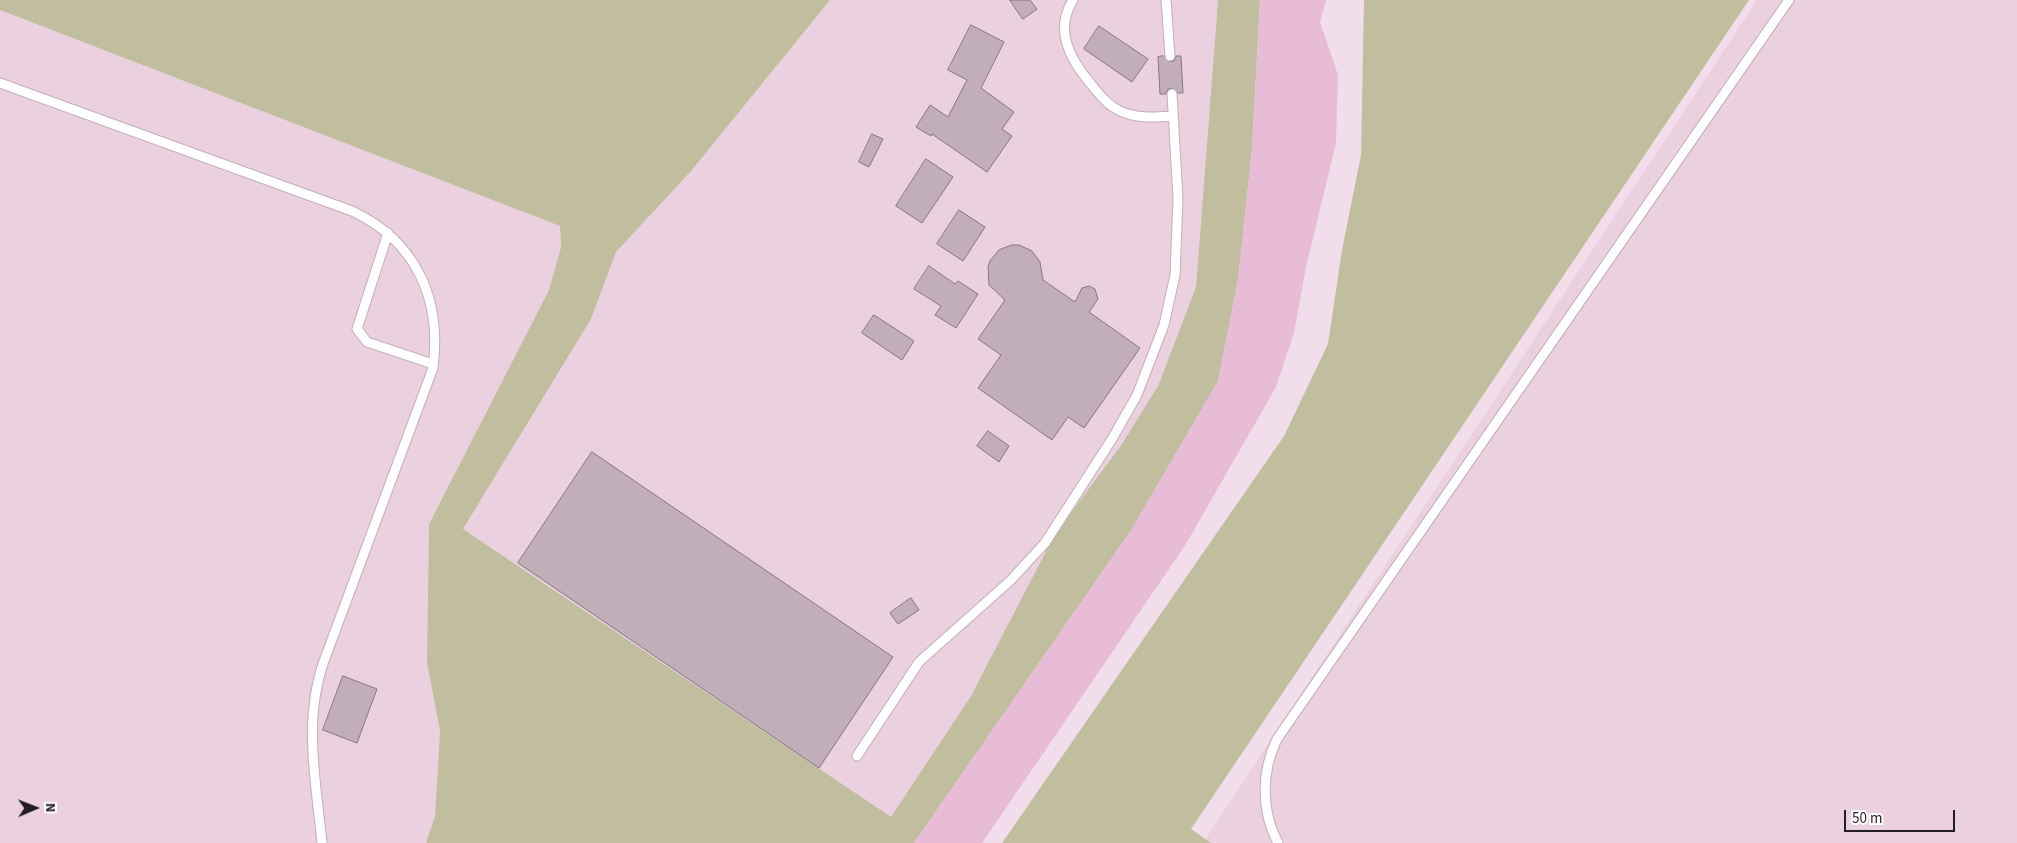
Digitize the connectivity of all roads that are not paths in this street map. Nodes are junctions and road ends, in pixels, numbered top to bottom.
1 (1073, 0) edge
2 (1166, 0) edge
3 (1789, 0) edge
4 (1170, 56) dead end
5 (0, 84) edge
6 (1172, 94) dead end
7 (1173, 116) junction
8 (388, 233) junction
9 (433, 364) junction
10 (857, 756) dead end
11 (322, 843) edge
12 (1278, 843) edge

1 - 7 lane
2 - 4 lane
3 - 12 lane
5 - 8 lane
6 - 7 lane
7 - 10 lane
8 - 9 lane
8 - 9 lane
9 - 11 lane

